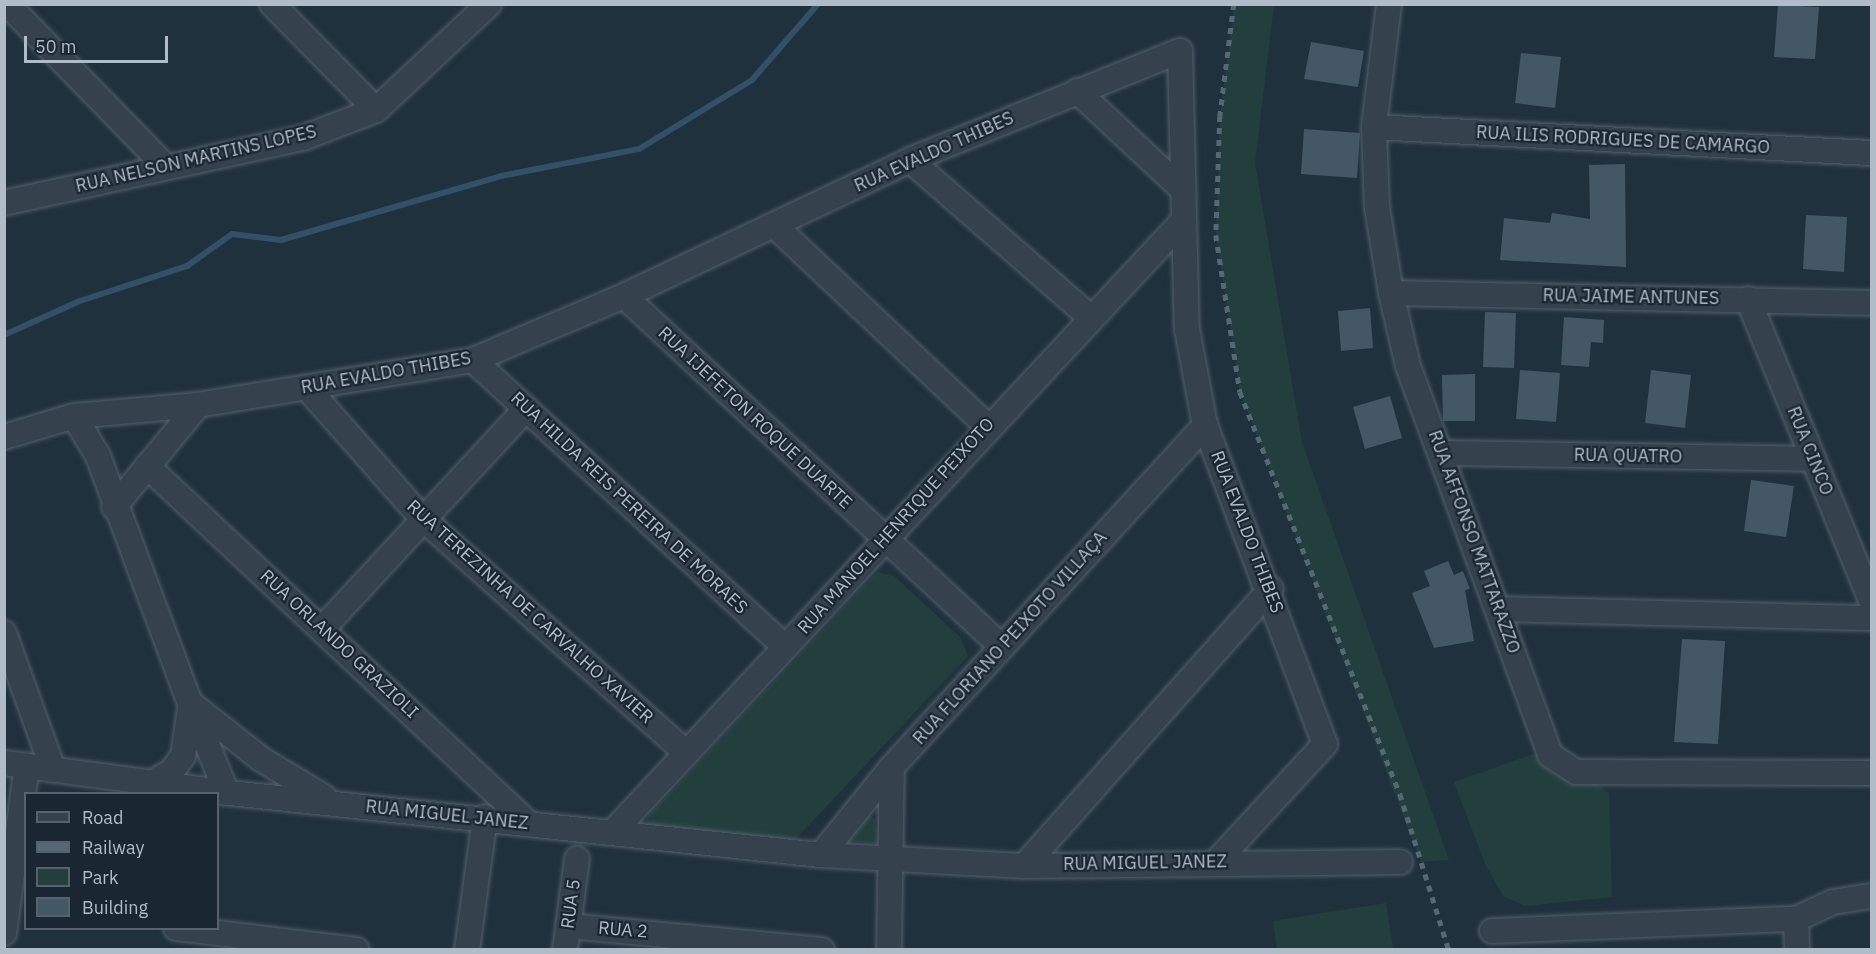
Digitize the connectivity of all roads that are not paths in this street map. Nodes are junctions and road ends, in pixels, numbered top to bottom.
1 (7, 4) edge
2 (272, 4) edge
3 (489, 4) edge
4 (1389, 4) edge
5 (1077, 91) junction
6 (376, 110) junction
7 (1374, 127) junction
8 (1872, 153) edge
9 (910, 160) junction
10 (164, 165) junction
11 (1181, 188) junction
12 (4, 203) edge
13 (1182, 222) junction
14 (775, 226) junction
15 (1390, 292) junction
16 (624, 296) junction
17 (1748, 298) junction
18 (1872, 303) edge
19 (1089, 316) junction
20 (473, 360) junction
21 (307, 388) junction
22 (198, 405) junction
23 (526, 409) junction
24 (74, 416) junction
25 (1205, 425) junction
26 (987, 426) junction
27 (4, 437) edge
28 (1443, 453) junction
29 (1813, 459) junction
30 (147, 466) junction
31 (114, 507) junction
32 (423, 519) junction
33 (886, 539) junction
34 (1271, 589) junction
35 (1872, 603) edge
36 (1499, 609) junction
37 (1872, 618) edge
38 (324, 628) junction
39 (4, 633) edge
40 (1001, 646) junction
41 (785, 647) junction
42 (190, 703) junction
43 (684, 751) junction
44 (16, 764) edge
45 (892, 767) junction
46 (53, 770) junction
47 (1872, 773) edge
48 (152, 783) junction
49 (227, 793) junction
50 (334, 803) junction
51 (485, 817) junction
52 (529, 824) junction
53 (612, 833) junction
54 (821, 855) junction
55 (577, 859) dead end
56 (890, 859) junction
57 (1216, 862) junction
58 (1400, 862) dead end
59 (1024, 866) junction
60 (1872, 897) edge
61 (13, 910) edge
62 (1796, 919) junction
63 (568, 926) junction
64 (193, 930) edge
65 (1492, 931) dead end
66 (4, 933) edge
67 (703, 943) edge
68 (357, 950) edge
69 (467, 950) edge
70 (565, 950) edge
71 (822, 950) edge
72 (889, 950) edge
73 (1797, 950) edge

1 - 10 street
2 - 6 street
3 - 6 street, RUA NELSON MARTINS LOPES
4 - 7 street, RUA AFFONSO MATTARAZZO
5 - 9 street, RUA EVALDO THIBES
5 - 11 street
5 - 11 street, RUA EVALDO THIBES
6 - 10 street, RUA NELSON MARTINS LOPES
7 - 8 street, RUA ILIS RODRIGUES DE CAMARGO
7 - 15 street, RUA AFFONSO MATTARAZZO
9 - 14 street, RUA EVALDO THIBES
9 - 19 street
10 - 12 street, RUA NELSON MARTINS LOPES
11 - 13 street, RUA EVALDO THIBES
13 - 19 street, RUA MANOEL HENRIQUE PEIXOTO
13 - 25 street, RUA EVALDO THIBES
14 - 16 street, RUA EVALDO THIBES
14 - 26 street
15 - 17 street, RUA JAIME ANTUNES
15 - 28 street, RUA AFFONSO MATTARAZZO
16 - 20 street, RUA EVALDO THIBES
16 - 33 street, RUA IJEFETON ROQUE DUARTE
17 - 18 street, RUA JAIME ANTUNES
17 - 29 street, RUA CINCO
19 - 26 street, RUA MANOEL HENRIQUE PEIXOTO
20 - 21 street, RUA EVALDO THIBES
20 - 23 street, RUA HILDA REIS PEREIRA DE MORAES
21 - 22 street, RUA EVALDO THIBES
21 - 32 street, RUA TEREZINHA DE CARVALHO XAVIER
22 - 24 street, RUA EVALDO THIBES
22 - 30 street
23 - 32 street
23 - 41 street, RUA HILDA REIS PEREIRA DE MORAES
24 - 27 street, RUA EVALDO THIBES
24 - 31 street
25 - 34 street, RUA EVALDO THIBES
25 - 40 street, RUA FLORIANO PEIXOTO VILLAÇA
26 - 33 street, RUA MANOEL HENRIQUE PEIXOTO
28 - 29 street, RUA QUATRO
28 - 36 street, RUA AFFONSO MATTARAZZO
29 - 35 street, RUA CINCO
30 - 31 street
30 - 38 street, RUA ORLANDO GRAZIOLI
31 - 42 street
32 - 38 street
32 - 43 street, RUA TEREZINHA DE CARVALHO XAVIER
33 - 40 street, RUA IJEFETON ROQUE DUARTE
33 - 41 street, RUA MANOEL HENRIQUE PEIXOTO
34 - 57 street, RUA EVALDO THIBES
34 - 59 street
36 - 37 street
36 - 47 street, RUA AFFONSO MATTARAZZO
38 - 52 street, RUA ORLANDO GRAZIOLI
39 - 46 street
40 - 45 street, RUA FLORIANO PEIXOTO VILLAÇA
41 - 43 street, RUA MANOEL HENRIQUE PEIXOTO
42 - 48 street
42 - 49 street
42 - 50 street
43 - 53 street, RUA MANOEL HENRIQUE PEIXOTO
44 - 46 street, RUA MIGUEL JANEZ
44 - 61 street
45 - 54 street, RUA FLORIANO PEIXOTO VILLAÇA
45 - 56 street
46 - 48 street, RUA MIGUEL JANEZ
48 - 49 street, RUA MIGUEL JANEZ
49 - 50 street, RUA MIGUEL JANEZ
50 - 51 street, RUA MIGUEL JANEZ
51 - 52 street, RUA MIGUEL JANEZ
51 - 69 street
52 - 53 street, RUA MIGUEL JANEZ
53 - 54 street, RUA MIGUEL JANEZ
54 - 56 street, RUA MIGUEL JANEZ
55 - 63 street, RUA 5
56 - 59 street, RUA MIGUEL JANEZ
56 - 72 street
57 - 58 street, RUA MIGUEL JANEZ
57 - 59 street, RUA MIGUEL JANEZ
60 - 62 street
61 - 66 street
62 - 65 street
62 - 73 street
63 - 67 street, RUA 2
63 - 70 street, RUA 5
64 - 68 street
67 - 71 street, RUA 2

